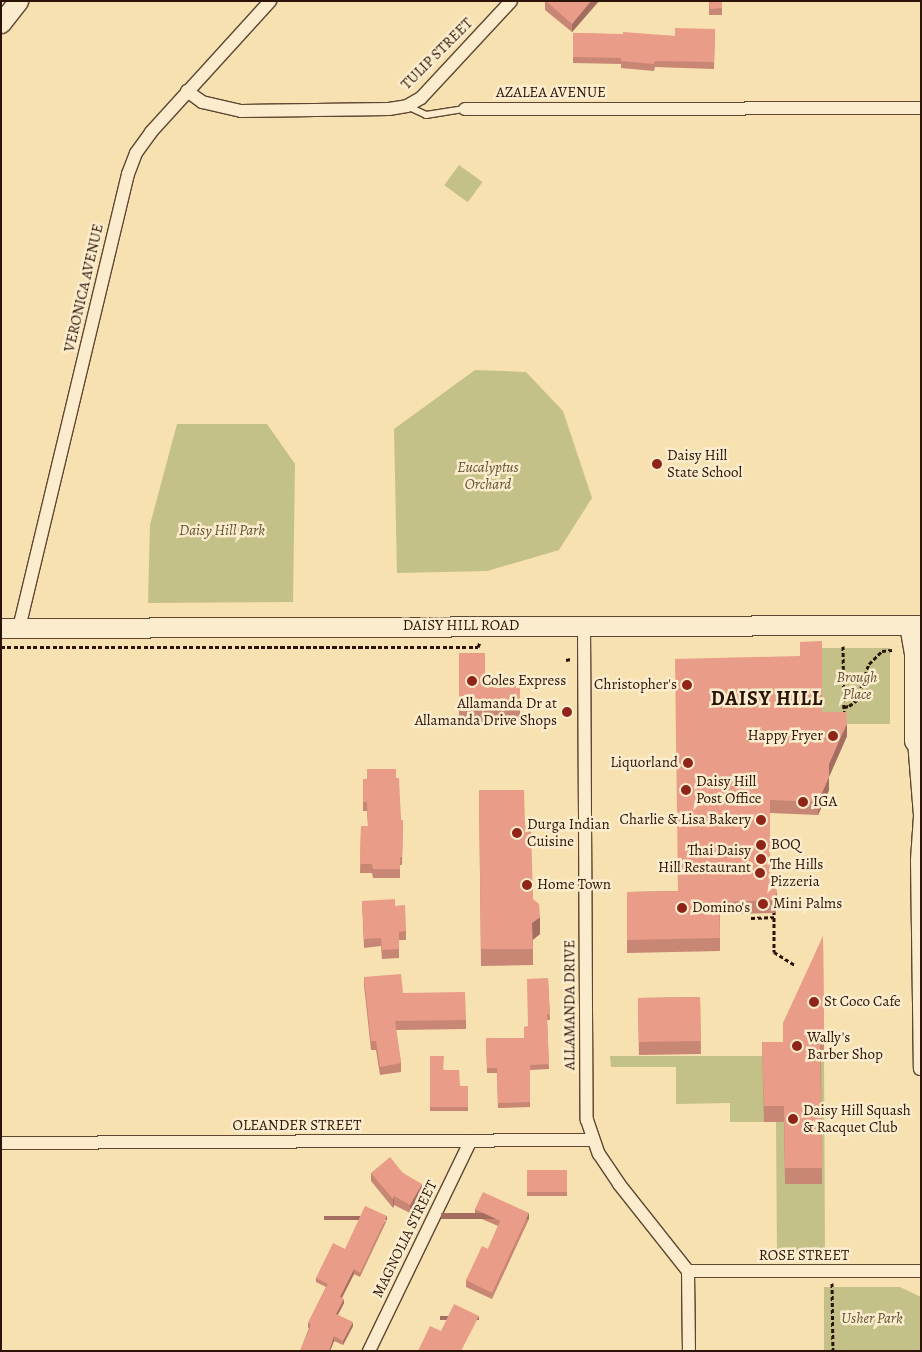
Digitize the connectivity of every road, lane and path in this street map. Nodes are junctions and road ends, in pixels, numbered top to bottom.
1 (18, 1) edge
2 (270, 1) edge
3 (511, 1) edge
4 (1, 23) edge
5 (187, 92) junction
6 (407, 106) junction
7 (921, 108) edge
8 (465, 109) joint
9 (915, 625) edge
10 (584, 626) junction
11 (10, 628) edge
12 (843, 646) dead end
13 (1, 647) edge
14 (478, 647) dead end
15 (892, 650) dead end
16 (566, 660) dead end
17 (571, 660) dead end
18 (844, 707) junction
19 (844, 725) edge
20 (914, 741) joint
21 (920, 816) edge
22 (774, 907) edge
23 (774, 917) junction
24 (752, 918) dead end
25 (795, 965) dead end
26 (920, 1069) edge
27 (592, 1140) junction
28 (470, 1142) junction
29 (1, 1143) edge
30 (688, 1271) junction
31 (921, 1271) edge
32 (831, 1272) junction
33 (370, 1351) edge
34 (689, 1351) edge
35 (834, 1351) edge

1 - 4 street
2 - 5 street, VERONICA AVENUE
3 - 6 street, TULIP STREET
5 - 6 street, AZALEA AVENUE
5 - 11 street, VERONICA AVENUE
6 - 8 lane, AZALEA AVENUE
7 - 8 street, AZALEA AVENUE
9 - 10 street, DAISY HILL ROAD
9 - 20 street
10 - 11 street, DAISY HILL ROAD
10 - 27 street, ALLAMANDA DRIVE
12 - 18 path
13 - 14 path
15 - 18 path
16 - 17 path
18 - 19 path
20 - 21 street
21 - 26 street
22 - 23 path
23 - 24 path
23 - 25 path
27 - 28 street, OLEANDER STREET
27 - 30 street, ALLAMANDA DRIVE
28 - 29 street, OLEANDER STREET
28 - 33 street, MAGNOLIA STREET
30 - 32 street, ROSE STREET
30 - 34 street
31 - 32 street, ROSE STREET
32 - 35 path

